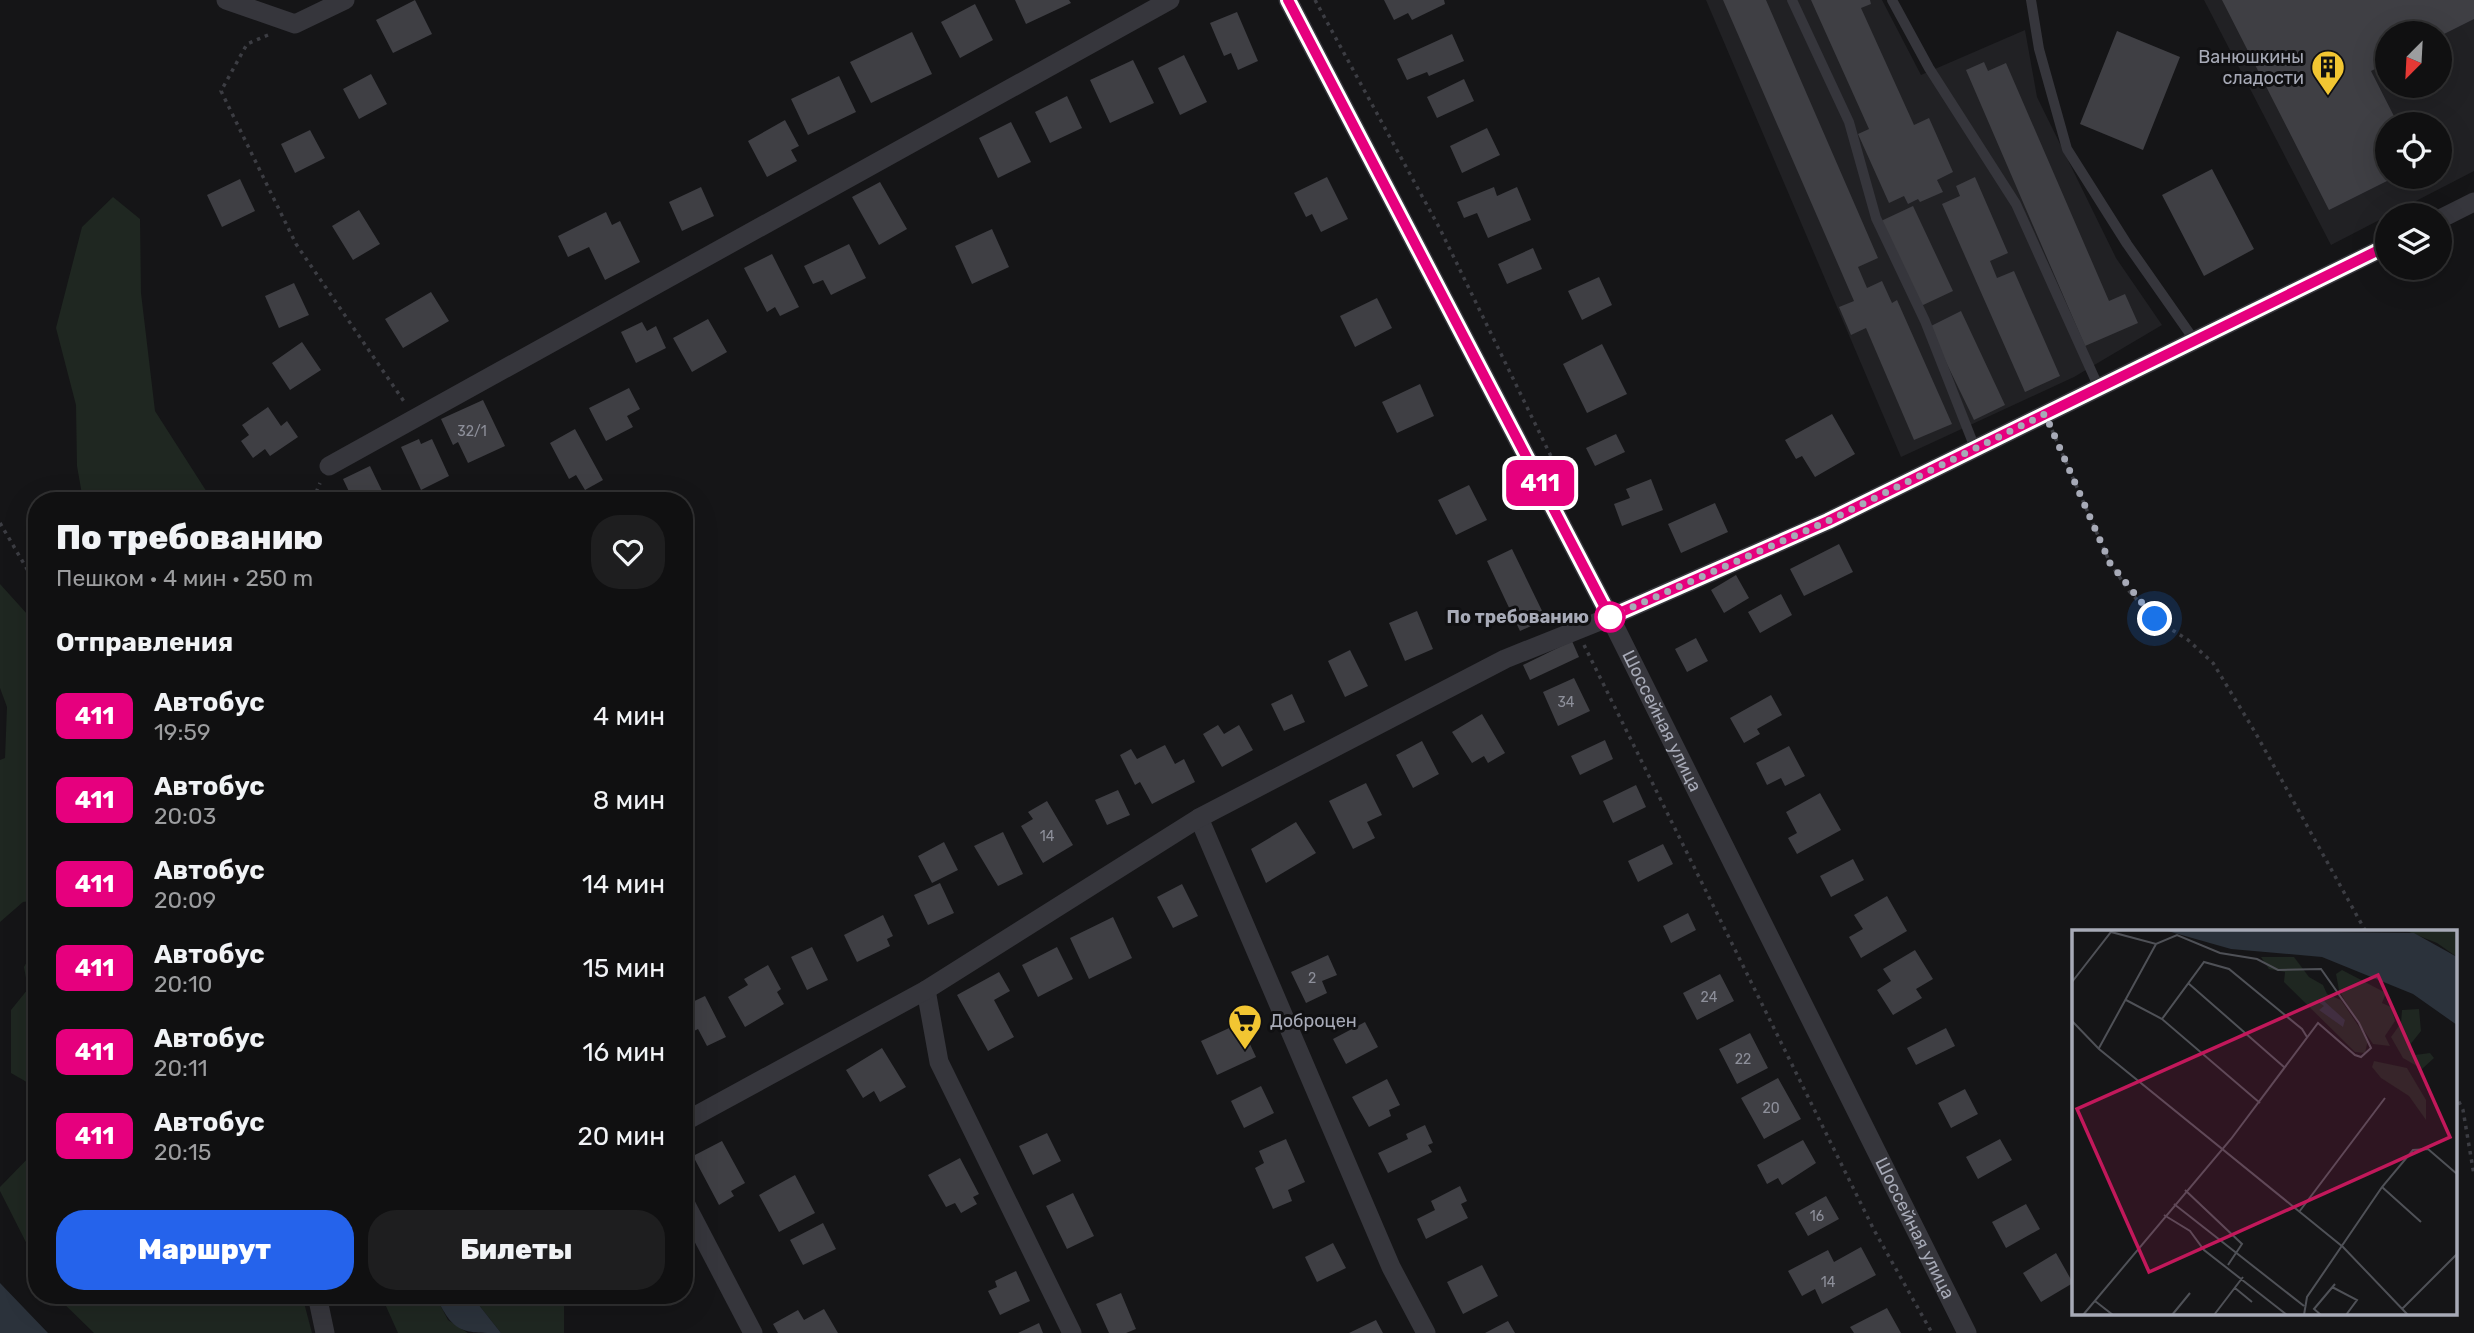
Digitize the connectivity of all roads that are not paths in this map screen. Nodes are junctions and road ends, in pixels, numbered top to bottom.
1 (226, 0) edge
2 (345, 0) edge
3 (1170, 0) edge
4 (1289, 0) edge
5 (1792, 0) edge
6 (1892, 0) edge
7 (2031, 0) edge
8 (2474, 202) edge
9 (2452, 213) edge
10 (2375, 252) edge
11 (2196, 342) junction
12 (2099, 388) junction
13 (1975, 448) junction
14 (328, 466) dead end
15 (1610, 617) junction
16 (1199, 818) junction
17 (926, 990) junction
18 (693, 1117) edge
19 (693, 1217) edge
20 (319, 1304) edge
21 (325, 1333) edge
22 (753, 1333) edge
23 (1072, 1333) edge
24 (1426, 1333) edge
25 (1967, 1333) edge

1 - 2 street
3 - 14 street
4 - 15 street, Шоссейная улица
5 - 13 lane
6 - 12 lane
7 - 11 lane
8 - 9 street
10 - 11 street
11 - 12 street
12 - 13 street
13 - 15 street
15 - 16 street
15 - 25 street, Шоссейная улица
16 - 17 street
16 - 24 street
17 - 18 street
17 - 23 street
19 - 22 street
20 - 21 street

